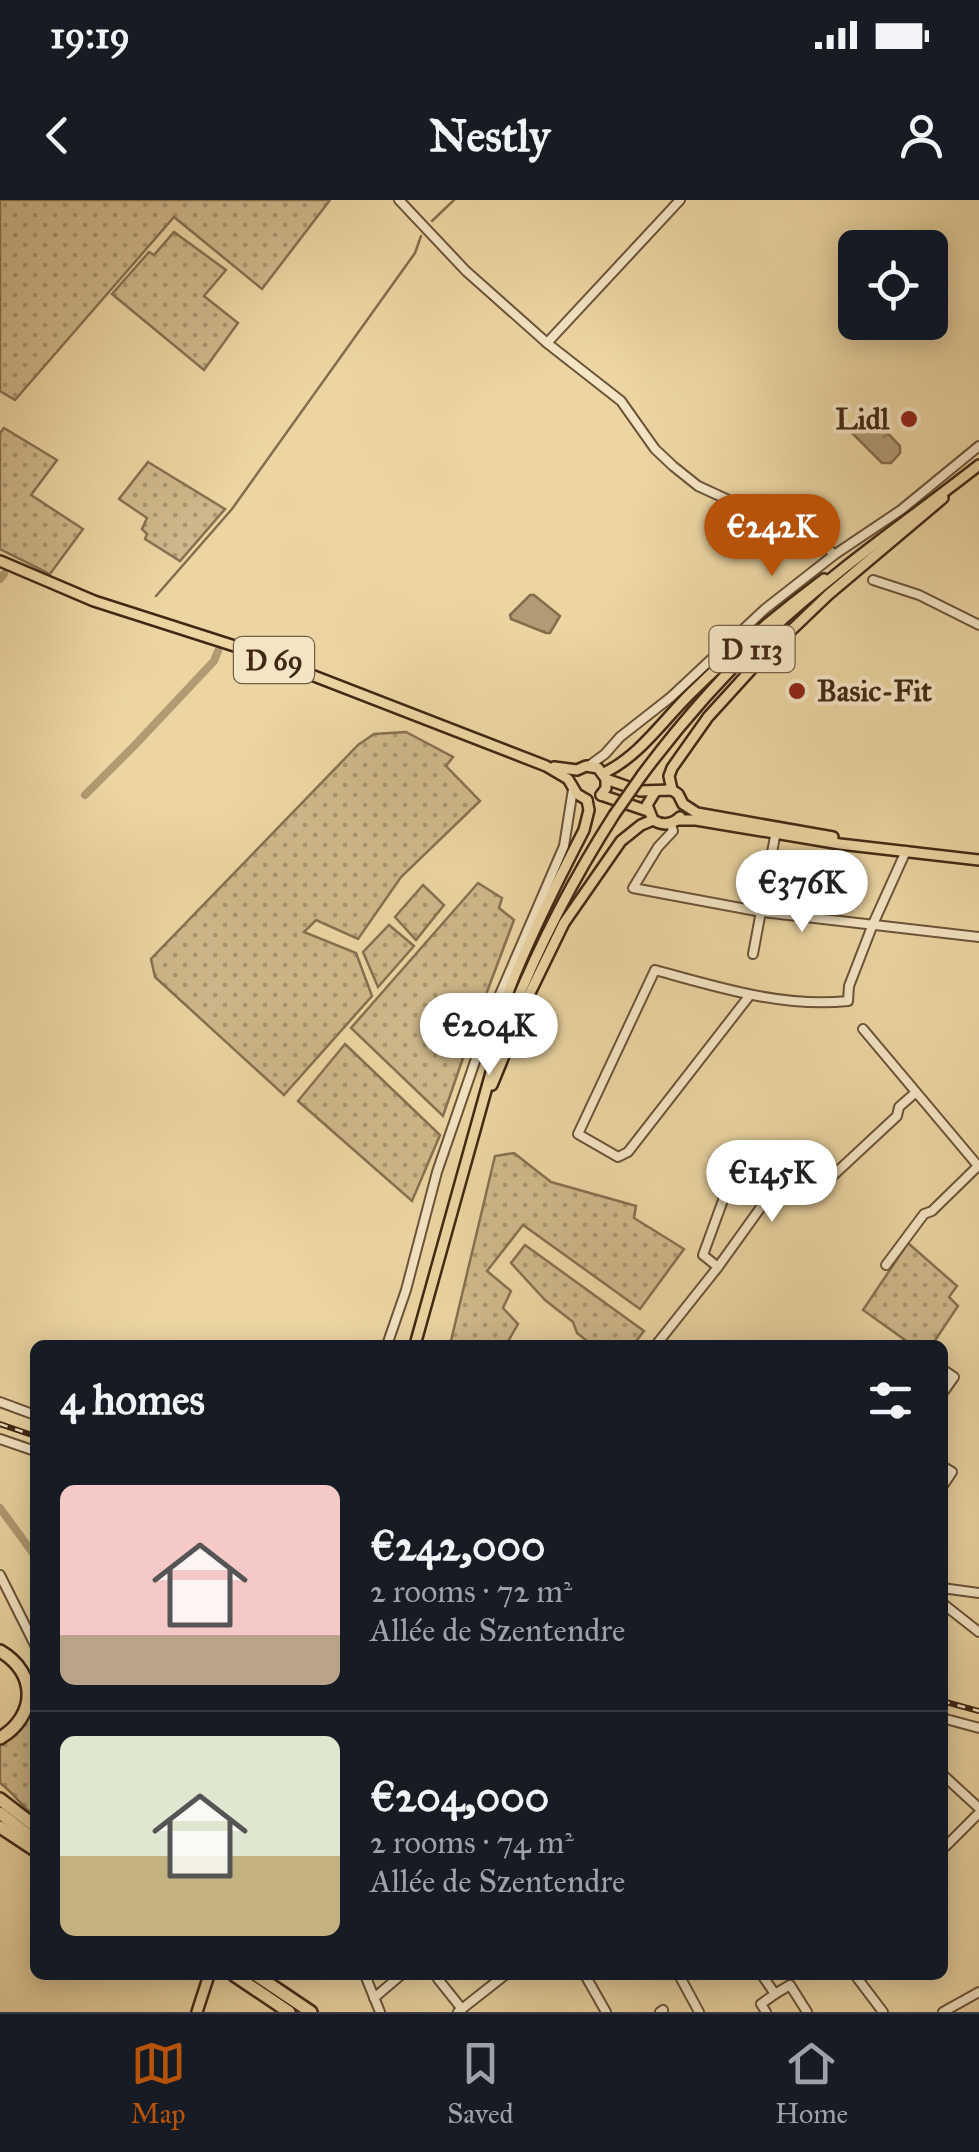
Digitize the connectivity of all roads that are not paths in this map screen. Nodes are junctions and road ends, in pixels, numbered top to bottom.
1 (398, 200) edge
2 (680, 200) edge
3 (547, 343) junction
4 (979, 446) edge
5 (979, 465) edge
6 (955, 484) junction
7 (880, 541) junction
8 (834, 555) junction
9 (0, 561) edge
10 (873, 580) dead end
11 (979, 625) edge
12 (605, 754) junction
13 (590, 765) junction
14 (546, 766) junction
15 (577, 770) junction
16 (604, 774) junction
17 (573, 786) junction
18 (672, 790) junction
19 (655, 792) junction
20 (602, 795) junction
21 (584, 799) junction
22 (683, 804) junction
23 (570, 806) junction
24 (650, 815) junction
25 (674, 822) junction
26 (750, 826) junction
27 (776, 830) junction
28 (906, 850) junction
29 (979, 860) edge
30 (762, 912) junction
31 (873, 924) junction
32 (979, 937) edge
33 (754, 954) dead end
34 (736, 993) junction
35 (750, 994) junction
36 (741, 1009) junction
37 (864, 1028) dead end
38 (497, 1051) junction
39 (915, 1093) junction
40 (482, 1106) junction
41 (977, 1162) edge
42 (726, 1192) dead end
43 (886, 1265) dead end
44 (718, 1268) junction
45 (389, 1340) edge
46 (416, 1340) edge
47 (660, 1340) edge
48 (0, 1402) edge
49 (30, 1413) edge
50 (0, 1439) edge
51 (30, 1449) edge
52 (0, 1575) edge
53 (948, 1589) edge
54 (979, 1593) edge
55 (948, 1607) edge
56 (979, 1632) edge
57 (30, 1636) edge
58 (0, 1643) edge
59 (0, 1652) edge
60 (30, 1674) edge
61 (948, 1720) edge
62 (979, 1728) edge
63 (0, 1738) edge
64 (948, 1780) edge
65 (0, 1798) edge
66 (979, 1810) edge
67 (0, 1813) edge
68 (30, 1822) edge
69 (0, 1827) edge
70 (30, 1836) edge
71 (948, 1844) edge
72 (30, 1847) edge
73 (207, 1980) edge
74 (241, 1980) edge
75 (263, 1980) edge
76 (367, 1980) edge
77 (395, 1980) edge
78 (439, 1980) edge
79 (500, 1980) edge
80 (588, 1980) edge
81 (683, 1980) edge
82 (765, 1980) edge
83 (859, 1980) edge
84 (979, 1992) edge
85 (775, 1994) junction
86 (374, 1998) junction
87 (460, 2010) edge
88 (197, 2012) edge
89 (289, 2012) edge
90 (311, 2012) edge
91 (380, 2012) edge
92 (606, 2012) edge
93 (699, 2012) edge
94 (766, 2012) edge
95 (807, 2012) edge
96 (883, 2012) edge
97 (943, 2012) edge

1 - 3 street
2 - 3 street
3 - 8 street
4 - 8 street
5 - 6 main road, D 113
6 - 7 main road, D 113
6 - 18 main road, D 113
7 - 16 main road
7 - 38 main road, D 113, bridge
8 - 12 street
9 - 14 main road, D 69
10 - 11 street
12 - 13 street
12 - 16 street
13 - 15 main road
13 - 16 main road
14 - 15 main road, D 69
14 - 17 main road, D 69
15 - 17 main road
16 - 19 main road
16 - 20 main road
17 - 21 main road
17 - 23 street
18 - 19 main road
18 - 22 main road
19 - 24 main road
20 - 21 main road
20 - 24 main road
21 - 23 street
21 - 38 main road
22 - 25 main road
22 - 26 main road
23 - 45 street
24 - 25 main road
24 - 40 main road
25 - 26 main road
25 - 30 street
26 - 27 main road
27 - 28 main road
27 - 30 street
28 - 29 main road
28 - 31 street
30 - 31 street
30 - 33 street
31 - 32 street
31 - 35 street
34 - 35 street
34 - 36 street
34 - 36 street
35 - 36 street
37 - 39 street
38 - 40 main road, D 113
39 - 41 street
39 - 44 street
40 - 46 main road, D 113
41 - 43 street
42 - 44 street
44 - 47 street
48 - 49 street
50 - 51 street
52 - 57 street
53 - 54 street
55 - 56 street
58 - 60 highway
59 - 63 highway
61 - 62 street
64 - 66 street
65 - 68 highway
66 - 71 street
67 - 70 highway
69 - 72 highway
73 - 88 main road
74 - 89 highway
75 - 90 highway
76 - 86 street
77 - 86 street
78 - 87 street
79 - 87 street
80 - 92 street
81 - 93 street
82 - 85 street
83 - 96 street
84 - 97 street
85 - 94 street
85 - 95 street
86 - 91 street

